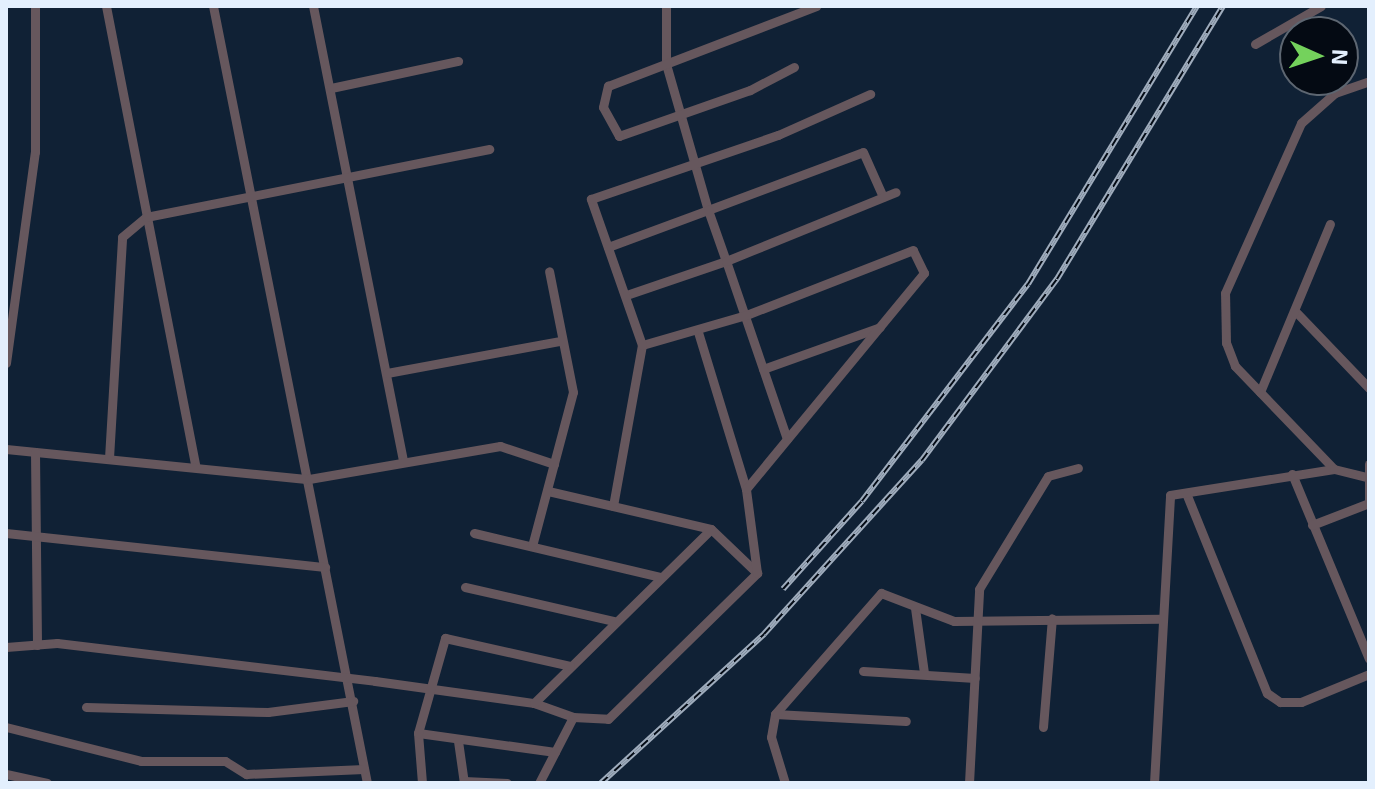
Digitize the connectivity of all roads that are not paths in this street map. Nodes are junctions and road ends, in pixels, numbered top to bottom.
1 (35, 6) edge
2 (106, 6) edge
3 (213, 6) edge
4 (325, 6) edge
5 (666, 6) edge
6 (816, 6) edge
7 (1321, 6) edge
8 (313, 7) edge
9 (1255, 44) dead end
10 (458, 61) dead end
11 (666, 64) junction
12 (794, 67) dead end
13 (1369, 81) edge
14 (331, 88) junction
15 (870, 94) dead end
16 (680, 116) junction
17 (489, 149) dead end
18 (694, 163) junction
19 (350, 176) junction
20 (896, 192) dead end
21 (253, 194) junction
22 (883, 197) junction
23 (708, 210) junction
24 (146, 217) junction
25 (1330, 224) dead end
26 (608, 247) junction
27 (726, 261) junction
28 (549, 271) dead end
29 (626, 295) junction
30 (1297, 313) junction
31 (746, 315) junction
32 (883, 326) junction
33 (698, 332) junction
34 (559, 341) junction
35 (642, 345) junction
36 (6, 363) edge
37 (763, 369) junction
38 (387, 373) junction
39 (1369, 388) edge
40 (1260, 392) junction
41 (787, 439) junction
42 (6, 449) edge
43 (35, 452) junction
44 (109, 458) junction
45 (403, 461) junction
46 (554, 464) junction
47 (1369, 464) edge
48 (195, 466) junction
49 (1078, 468) dead end
50 (1334, 469) junction
51 (1292, 474) junction
52 (1367, 478) edge
53 (309, 479) junction
54 (746, 489) junction
55 (548, 491) junction
56 (1186, 493) junction
57 (1369, 503) edge
58 (613, 506) junction
59 (1312, 525) junction
60 (711, 529) junction
61 (6, 533) edge
62 (474, 533) dead end
63 (35, 536) junction
64 (532, 546) junction
65 (325, 567) junction
66 (757, 573) junction
67 (660, 577) junction
68 (465, 587) dead end
69 (915, 608) junction
70 (1052, 618) junction
71 (1161, 619) junction
72 (614, 621) junction
73 (976, 623) junction
74 (37, 645) junction
75 (6, 647) edge
76 (1369, 659) edge
77 (570, 666) junction
78 (863, 671) dead end
79 (924, 673) junction
80 (1369, 674) edge
81 (975, 678) junction
82 (351, 681) junction
83 (429, 688) junction
84 (353, 701) junction
85 (534, 703) junction
86 (86, 707) dead end
87 (775, 714) junction
88 (573, 717) junction
89 (906, 721) dead end
90 (6, 727) edge
91 (1043, 727) dead end
92 (418, 733) junction
93 (458, 741) junction
94 (555, 752) junction
95 (364, 769) junction
96 (6, 774) edge
97 (464, 782) edge
98 (47, 783) edge
99 (367, 783) edge
100 (422, 783) edge
101 (507, 783) edge
102 (539, 783) edge
103 (785, 783) edge
104 (969, 783) edge
105 (1154, 783) edge

1 - 36 street
2 - 24 street
3 - 21 street
4 - 8 street
5 - 11 street
6 - 11 street
7 - 9 street
8 - 14 street
10 - 14 street
11 - 16 street
11 - 16 street
12 - 16 street
13 - 40 street
14 - 19 street
15 - 18 street
16 - 18 street
17 - 19 street
18 - 23 street
18 - 26 street
19 - 21 street
19 - 38 street
20 - 22 street
21 - 24 street
21 - 53 street
22 - 23 street
22 - 27 street
23 - 26 street
23 - 27 street
24 - 44 street
24 - 48 street
25 - 30 street
26 - 29 street
27 - 29 street
27 - 31 street
28 - 34 street
29 - 35 street
30 - 39 street
30 - 40 street
31 - 32 street
31 - 33 street
31 - 37 street
32 - 37 street
32 - 41 street
33 - 35 street
33 - 54 street
34 - 38 street
34 - 46 street
35 - 58 street
37 - 41 street
38 - 45 street
40 - 50 street
41 - 54 street
42 - 43 street
43 - 44 street
43 - 63 street
44 - 48 street
45 - 46 street
45 - 53 street
46 - 55 street
47 - 52 street
48 - 53 street
49 - 73 street
50 - 51 street
50 - 52 street
51 - 56 street
51 - 59 street
52 - 57 street
53 - 65 street
54 - 66 street
55 - 58 street
55 - 64 street
56 - 71 street
56 - 80 street
57 - 59 street
58 - 60 street
59 - 76 street
60 - 66 street
60 - 67 street
61 - 63 street
62 - 64 street
63 - 65 street
63 - 74 street
64 - 67 street
65 - 82 street
66 - 88 street
67 - 72 street
68 - 72 street
69 - 73 street
69 - 79 street
69 - 87 street
70 - 71 street
70 - 73 street
70 - 91 street
71 - 105 street
72 - 77 street
73 - 81 street
74 - 75 street
74 - 82 street
77 - 83 street
77 - 85 street
78 - 79 street
79 - 81 street
81 - 104 street
82 - 83 street
82 - 84 street
83 - 85 street
83 - 92 street
84 - 86 street
84 - 95 street
85 - 88 street
87 - 89 street
87 - 103 street
88 - 94 street
90 - 95 street
92 - 93 street
92 - 100 street
93 - 94 street
93 - 97 street
94 - 102 street
95 - 99 street
96 - 98 street
97 - 101 street

